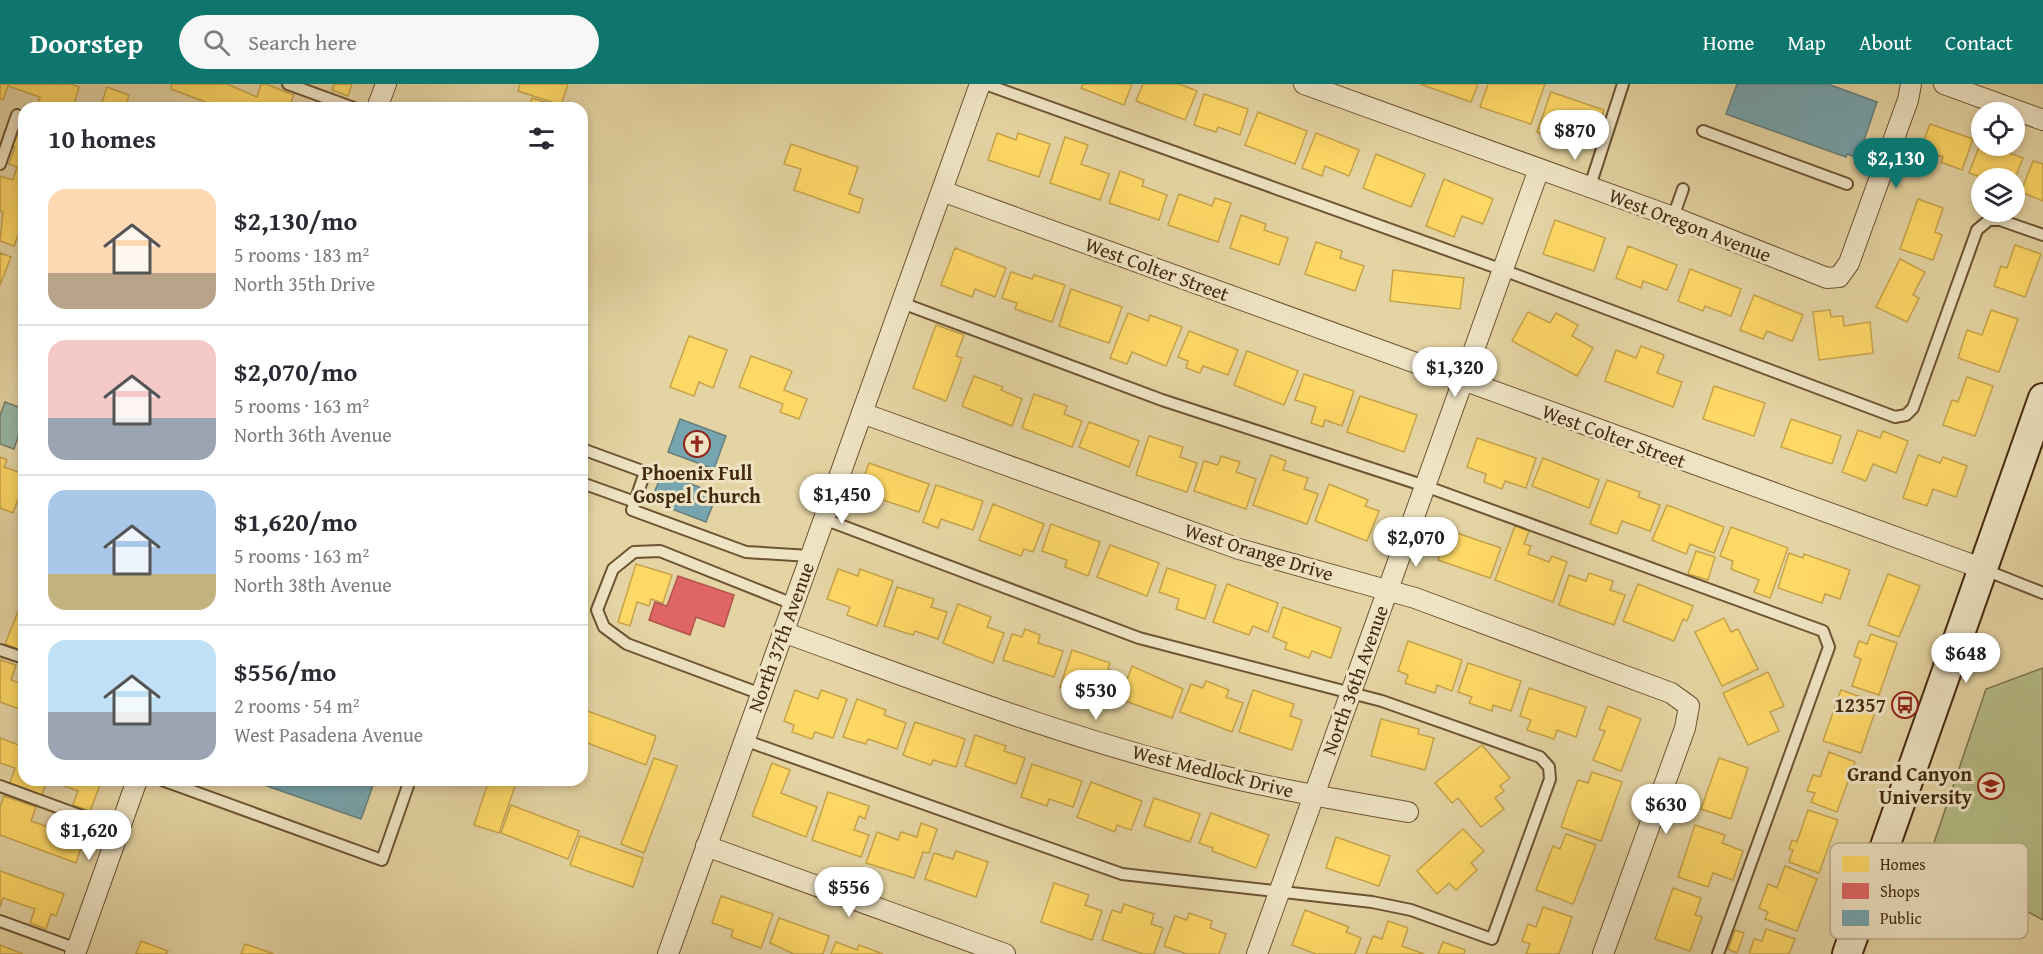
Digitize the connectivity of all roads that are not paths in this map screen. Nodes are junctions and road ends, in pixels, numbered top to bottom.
1 (288, 84) edge
2 (386, 84) edge
3 (980, 84) edge
4 (986, 84) edge
5 (1304, 84) edge
6 (1623, 84) edge
7 (1911, 84) edge
8 (1944, 84) edge
9 (338, 102) edge
10 (379, 102) edge
11 (18, 115) dead end
12 (2043, 120) edge
13 (1703, 131) dead end
14 (0, 164) edge
15 (1539, 169) junction
16 (1847, 184) dead end
17 (1590, 186) junction
18 (1683, 189) dead end
19 (942, 191) junction
20 (1673, 218) junction
21 (2043, 235) edge
22 (1503, 270) junction
23 (902, 303) junction
24 (1463, 381) junction
25 (2043, 398) edge
26 (862, 413) junction
27 (588, 451) edge
28 (588, 485) edge
29 (1425, 486) junction
30 (635, 502) junction
31 (824, 519) junction
32 (810, 556) junction
33 (1981, 568) junction
34 (1388, 590) junction
35 (2043, 593) edge
36 (793, 604) junction
37 (783, 632) junction
38 (0, 650) edge
39 (18, 656) edge
40 (1351, 693) junction
41 (761, 694) junction
42 (744, 740) junction
43 (0, 786) edge
44 (135, 786) edge
45 (178, 786) edge
46 (408, 786) edge
47 (1314, 795) junction
48 (1408, 812) dead end
49 (120, 830) junction
50 (1886, 843) edge
51 (706, 846) junction
52 (1280, 892) junction
53 (0, 921) edge
54 (1852, 939) edge
55 (76, 952) edge
56 (668, 954) edge
57 (1005, 954) edge
58 (1257, 954) edge
59 (1603, 954) edge
60 (1718, 954) edge
61 (1847, 954) edge

1 - 9 lane
2 - 10 street
3 - 19 street, North 37th Avenue
4 - 22 lane
5 - 15 street, West Oregon Avenue
6 - 17 lane
7 - 20 street, West Oregon Avenue
8 - 12 street
11 - 14 lane
13 - 16 lane
15 - 17 street, West Oregon Avenue
15 - 22 street, North 36th Avenue
17 - 20 street, West Oregon Avenue
18 - 20 lane
19 - 23 street, North 37th Avenue
19 - 24 street, West Colter Street
21 - 22 lane
22 - 24 street, North 36th Avenue
23 - 26 street, North 37th Avenue
23 - 29 lane
24 - 29 street, North 36th Avenue
24 - 33 street, West Colter Street
25 - 33 main road
26 - 31 street, North 37th Avenue
26 - 34 street, West Orange Drive
27 - 30 lane
28 - 30 lane
29 - 34 street, North 36th Avenue
29 - 60 lane
30 - 32 lane
31 - 32 street, North 37th Avenue
31 - 40 lane
32 - 36 street, North 37th Avenue
33 - 35 lane
33 - 50 main road
34 - 40 street, North 36th Avenue
34 - 59 street, West Orange Drive
36 - 37 street, North 37th Avenue
36 - 41 lane
37 - 41 street, North 37th Avenue
37 - 47 street, West Medlock Drive
38 - 39 lane
40 - 47 street, North 36th Avenue
40 - 52 lane
41 - 42 street, North 37th Avenue
42 - 51 street, North 37th Avenue
42 - 52 lane
43 - 49 lane
44 - 49 street
45 - 46 lane
47 - 48 street, West Medlock Drive
47 - 52 street, North 36th Avenue
49 - 55 street
51 - 56 street, North 37th Avenue
51 - 57 street
52 - 58 street, North 36th Avenue
53 - 55 lane
54 - 61 main road

